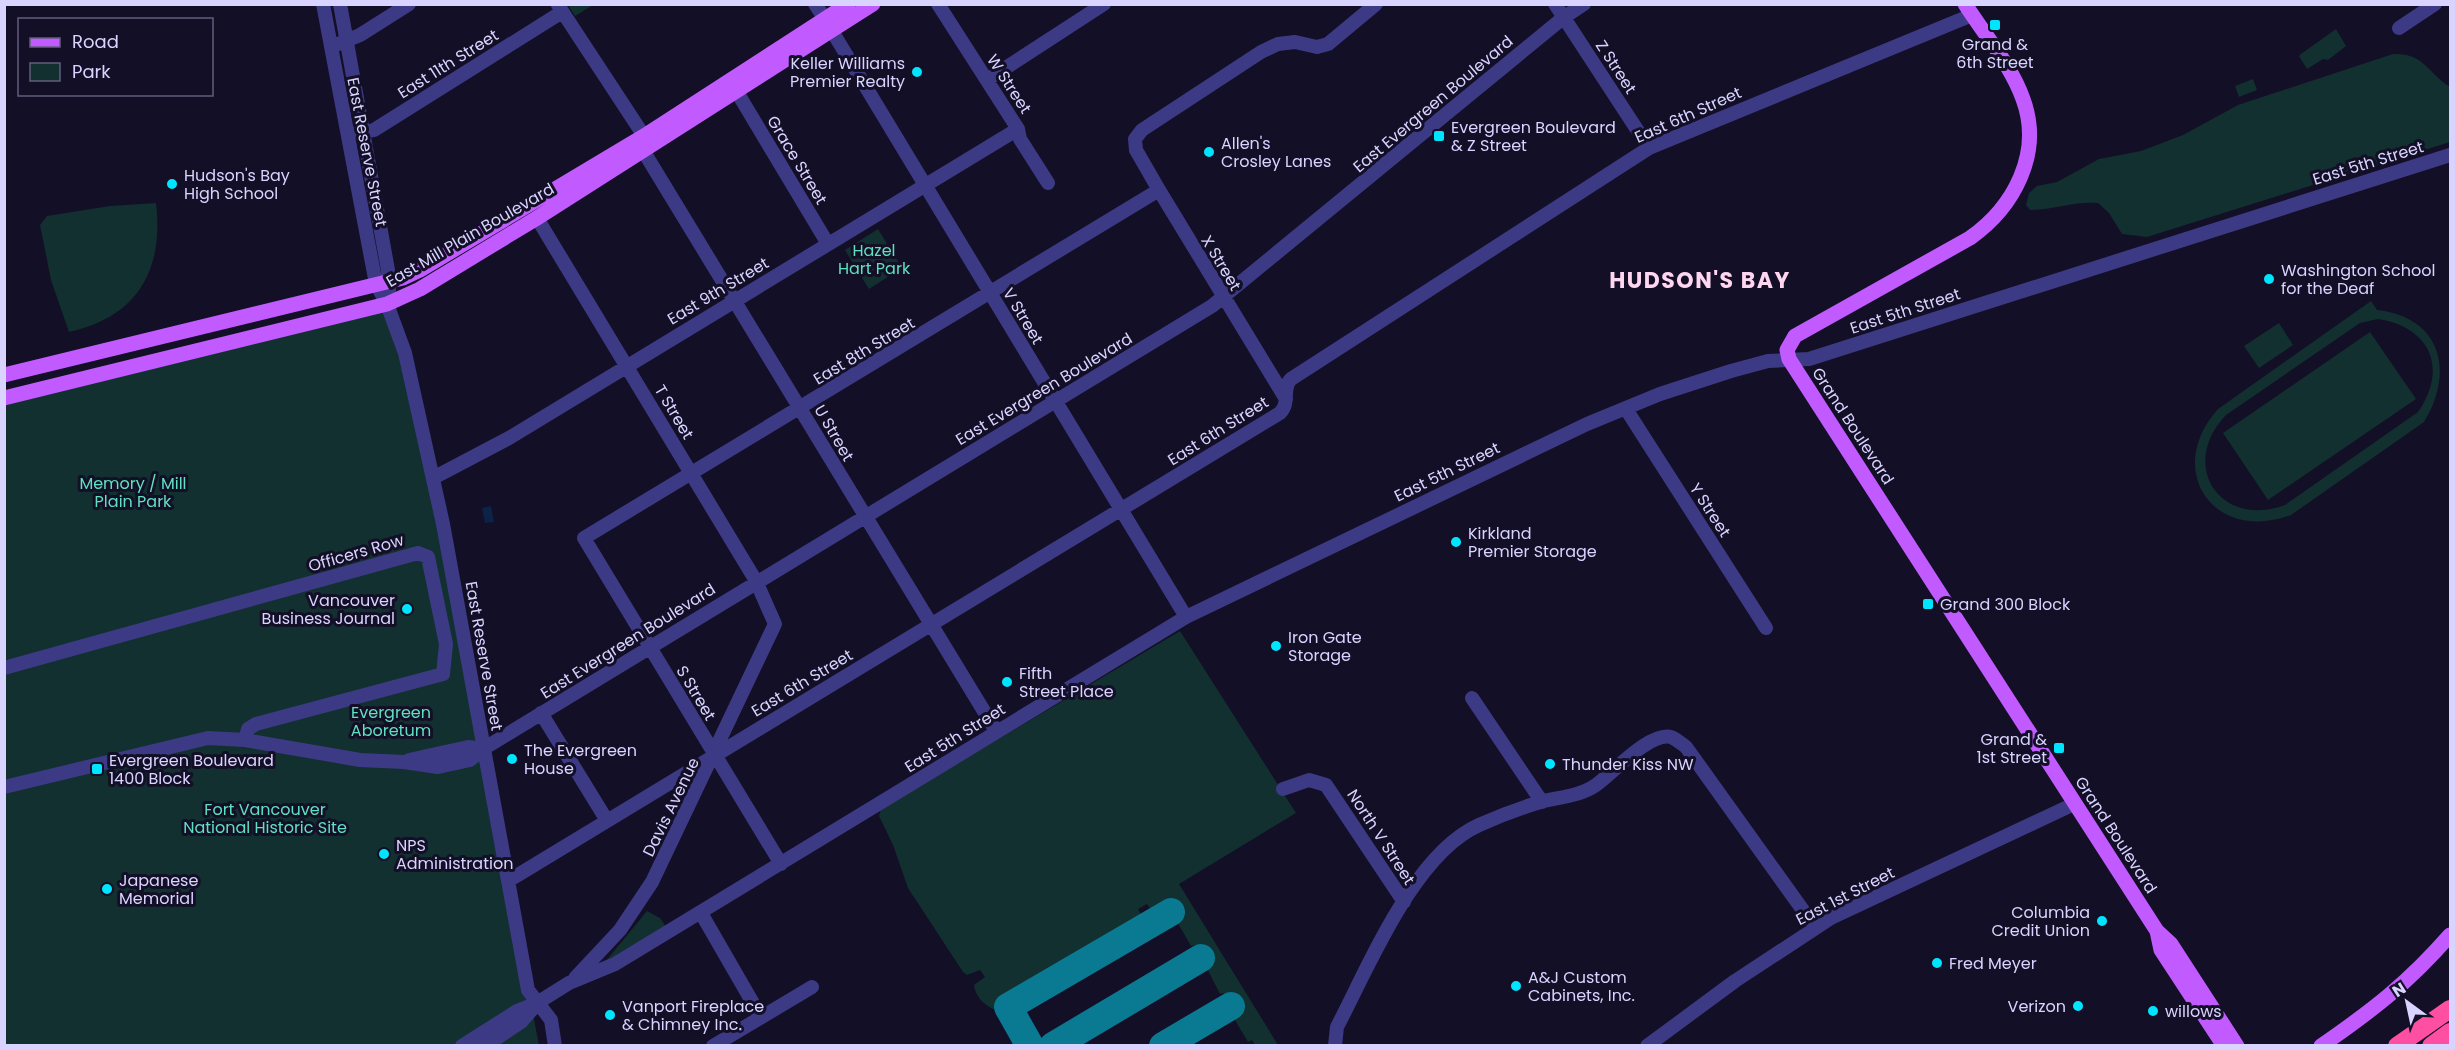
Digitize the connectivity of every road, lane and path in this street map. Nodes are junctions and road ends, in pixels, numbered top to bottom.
1 (322, 4) edge
2 (340, 4) edge
3 (409, 4) edge
4 (815, 4) edge
5 (848, 4) edge
6 (873, 4) edge
7 (938, 4) edge
8 (1104, 4) edge
9 (1376, 4) edge
10 (1555, 4) edge
11 (1584, 4) edge
12 (2434, 4) edge
13 (560, 8) edge
14 (1969, 10) edge
15 (1563, 18) junction
16 (829, 25) junction
17 (2399, 28) dead end
18 (346, 42) junction
19 (330, 46) junction
20 (987, 80) junction
21 (737, 92) junction
22 (1018, 129) junction
23 (363, 132) junction
24 (347, 135) junction
25 (644, 136) junction
26 (1649, 148) junction
27 (644, 152) junction
28 (2450, 155) edge
29 (1048, 183) dead end
30 (923, 185) junction
31 (1159, 190) junction
32 (537, 218) junction
33 (828, 244) junction
34 (383, 283) junction
35 (991, 294) junction
36 (1222, 297) junction
37 (735, 301) junction
38 (387, 304) junction
39 (1790, 359) junction
40 (627, 366) junction
41 (4, 375) edge
42 (4, 398) edge
43 (1054, 401) junction
44 (1287, 401) junction
45 (800, 409) junction
46 (1626, 409) junction
47 (692, 474) junction
48 (433, 477) junction
49 (1120, 510) junction
50 (864, 516) junction
51 (584, 538) joint
52 (756, 581) junction
53 (1186, 617) junction
54 (931, 625) junction
55 (774, 627) joint
56 (1766, 628) dead end
57 (650, 647) junction
58 (4, 668) edge
59 (1472, 698) dead end
60 (541, 713) junction
61 (996, 731) junction
62 (244, 740) junction
63 (483, 749) junction
64 (715, 755) junction
65 (4, 787) edge
66 (1283, 789) dead end
67 (1542, 802) junction
68 (2074, 804) junction
69 (606, 819) junction
70 (781, 864) junction
71 (508, 881) junction
72 (1404, 902) junction
73 (701, 913) junction
74 (1815, 927) junction
75 (2157, 931) junction
76 (2451, 935) edge
77 (569, 983) junction
78 (812, 987) dead end
79 (537, 1003) junction
80 (2451, 1009) edge
81 (761, 1017) junction
82 (2451, 1032) edge
83 (462, 1046) edge
84 (485, 1046) edge
85 (555, 1046) edge
86 (713, 1046) edge
87 (1335, 1046) edge
88 (1647, 1046) edge
89 (2224, 1046) edge
90 (2237, 1046) edge
91 (2321, 1046) edge
92 (2397, 1046) edge
93 (2431, 1046) edge

1 - 19 street, East Reserve Street
2 - 18 street, East Reserve Street
3 - 18 street
4 - 16 street, V Street
5 - 16 main road, East Mill Plain Boulevard
6 - 16 main road, East Mill Plain Boulevard
7 - 20 street, W Street
8 - 20 street
9 - 31 street, X Street
10 - 15 street, Z Street
11 - 15 street, East Evergreen Boulevard
12 - 17 street
13 - 23 street, East 11th Street
13 - 25 street
14 - 26 street, East 6th Street
14 - 39 main road, Grand Boulevard
15 - 26 street, Z Street
15 - 36 street, East Evergreen Boulevard
16 - 21 main road, East Mill Plain Boulevard
16 - 25 main road, East Mill Plain Boulevard
16 - 30 street, V Street
18 - 19 street
18 - 23 street, East Reserve Street
19 - 24 street, East Reserve Street
20 - 22 street, W Street
21 - 27 main road, East Mill Plain Boulevard
21 - 33 street, Grace Street
22 - 29 street, W Street
22 - 30 street, East 9th Street
23 - 24 street, East 11th Street
23 - 34 street, East Reserve Street
24 - 34 street, East Reserve Street
25 - 34 main road, East Mill Plain Boulevard
26 - 44 street, East 6th Street
27 - 32 main road, East Mill Plain Boulevard
27 - 37 street, U Street
28 - 39 street, East 5th Street
30 - 33 street, East 9th Street
30 - 35 street, V Street
31 - 35 street, East 8th Street
31 - 36 street, X Street
32 - 38 main road, East Mill Plain Boulevard
32 - 40 street, T Street
33 - 37 street, East 9th Street
34 - 38 street, East Reserve Street
34 - 41 main road, East Mill Plain Boulevard
35 - 43 street, V Street
35 - 45 street, East 8th Street
36 - 43 street, East Evergreen Boulevard
36 - 44 street, X Street
37 - 40 street, East 9th Street
37 - 45 street, U Street
38 - 42 main road, East Mill Plain Boulevard
38 - 48 street, East Reserve Street
39 - 46 street, East 5th Street
39 - 68 main road, Grand Boulevard
40 - 47 street, T Street
40 - 48 street, East 9th Street
43 - 49 street, V Street
43 - 50 street, East Evergreen Boulevard
44 - 49 street, East 6th Street
45 - 47 street, East 8th Street
45 - 50 street, U Street
46 - 53 street, East 5th Street
46 - 56 street, Y Street
47 - 51 street, East 8th Street
47 - 52 street, T Street
48 - 63 street, East Reserve Street
49 - 53 street, V Street
49 - 54 street, East 6th Street
50 - 52 street, East Evergreen Boulevard
50 - 54 street, U Street
51 - 57 street, S Street
52 - 55 street, T Street
52 - 57 street, East Evergreen Boulevard
53 - 61 street, East 5th Street
54 - 61 street, U Street
54 - 64 street, East 6th Street
55 - 64 street, Davis Avenue
57 - 60 street, East Evergreen Boulevard
57 - 64 street, S Street
58 - 62 street, Officers Row
59 - 67 street
60 - 63 street, East Evergreen Boulevard
60 - 69 street
61 - 70 street, East 5th Street
62 - 63 street, East Evergreen Boulevard
62 - 65 street, East Evergreen Boulevard
63 - 71 street, East Reserve Street
64 - 69 street, East 6th Street
64 - 70 street, S Street
64 - 77 street, Davis Avenue
66 - 72 street, North V Street
67 - 72 street
67 - 74 street
68 - 74 street, East 1st Street
68 - 75 main road, Grand Boulevard
69 - 71 street, East 6th Street
70 - 73 street, East 5th Street
71 - 79 street, East Reserve Street
72 - 87 street, North V Street
73 - 77 street, East 5th Street
73 - 81 street
74 - 88 street, East 1st Street
75 - 89 main road, Grand Boulevard
75 - 90 main road, Grand Boulevard
76 - 91 main road
77 - 79 street, East 5th Street
78 - 81 street
79 - 83 street, East 5th Street
79 - 84 street, East 5th Street
79 - 85 street, East Reserve Street
80 - 92 highway
81 - 86 street
82 - 93 highway

